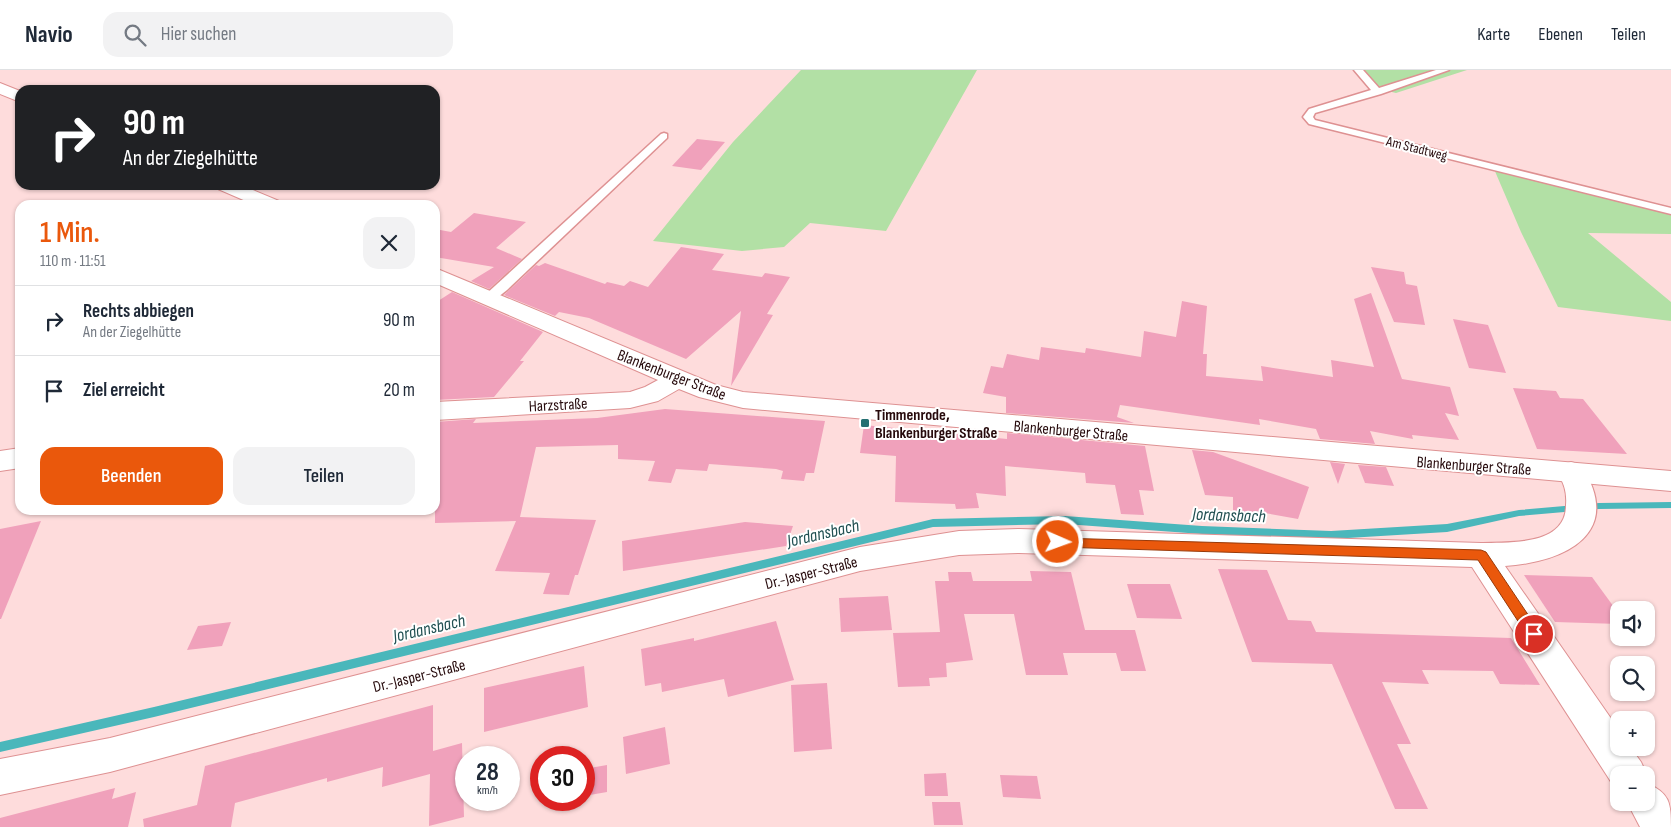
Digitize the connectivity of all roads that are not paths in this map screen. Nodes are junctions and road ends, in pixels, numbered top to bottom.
1 (1358, 70) edge
2 (1445, 70) edge
3 (0, 88) edge
4 (1378, 92) junction
5 (15, 95) edge
6 (664, 136) dead end
7 (238, 190) edge
8 (260, 200) edge
9 (1671, 211) edge
10 (440, 277) edge
11 (489, 298) junction
12 (676, 378) junction
13 (440, 411) edge
14 (15, 459) edge
15 (0, 461) edge
16 (1671, 481) edge
17 (1578, 493) junction
18 (1481, 555) junction
19 (1622, 766) edge
20 (0, 777) edge
21 (1652, 811) edge
22 (1663, 827) edge

1 - 4 lane
2 - 4 lane, Am Stadtweg
3 - 5 street
4 - 9 lane, Am Stadtweg
6 - 11 lane
7 - 8 street
10 - 11 street, Blankenburger Straße
11 - 12 street, Blankenburger Straße
12 - 13 street, Harzstraße
12 - 17 street, Blankenburger Straße
14 - 15 street
16 - 17 street, Blankenburger Straße
17 - 18 street, Dr.-Jasper-Straße
18 - 19 street
18 - 20 street, Dr.-Jasper-Straße
21 - 22 street

